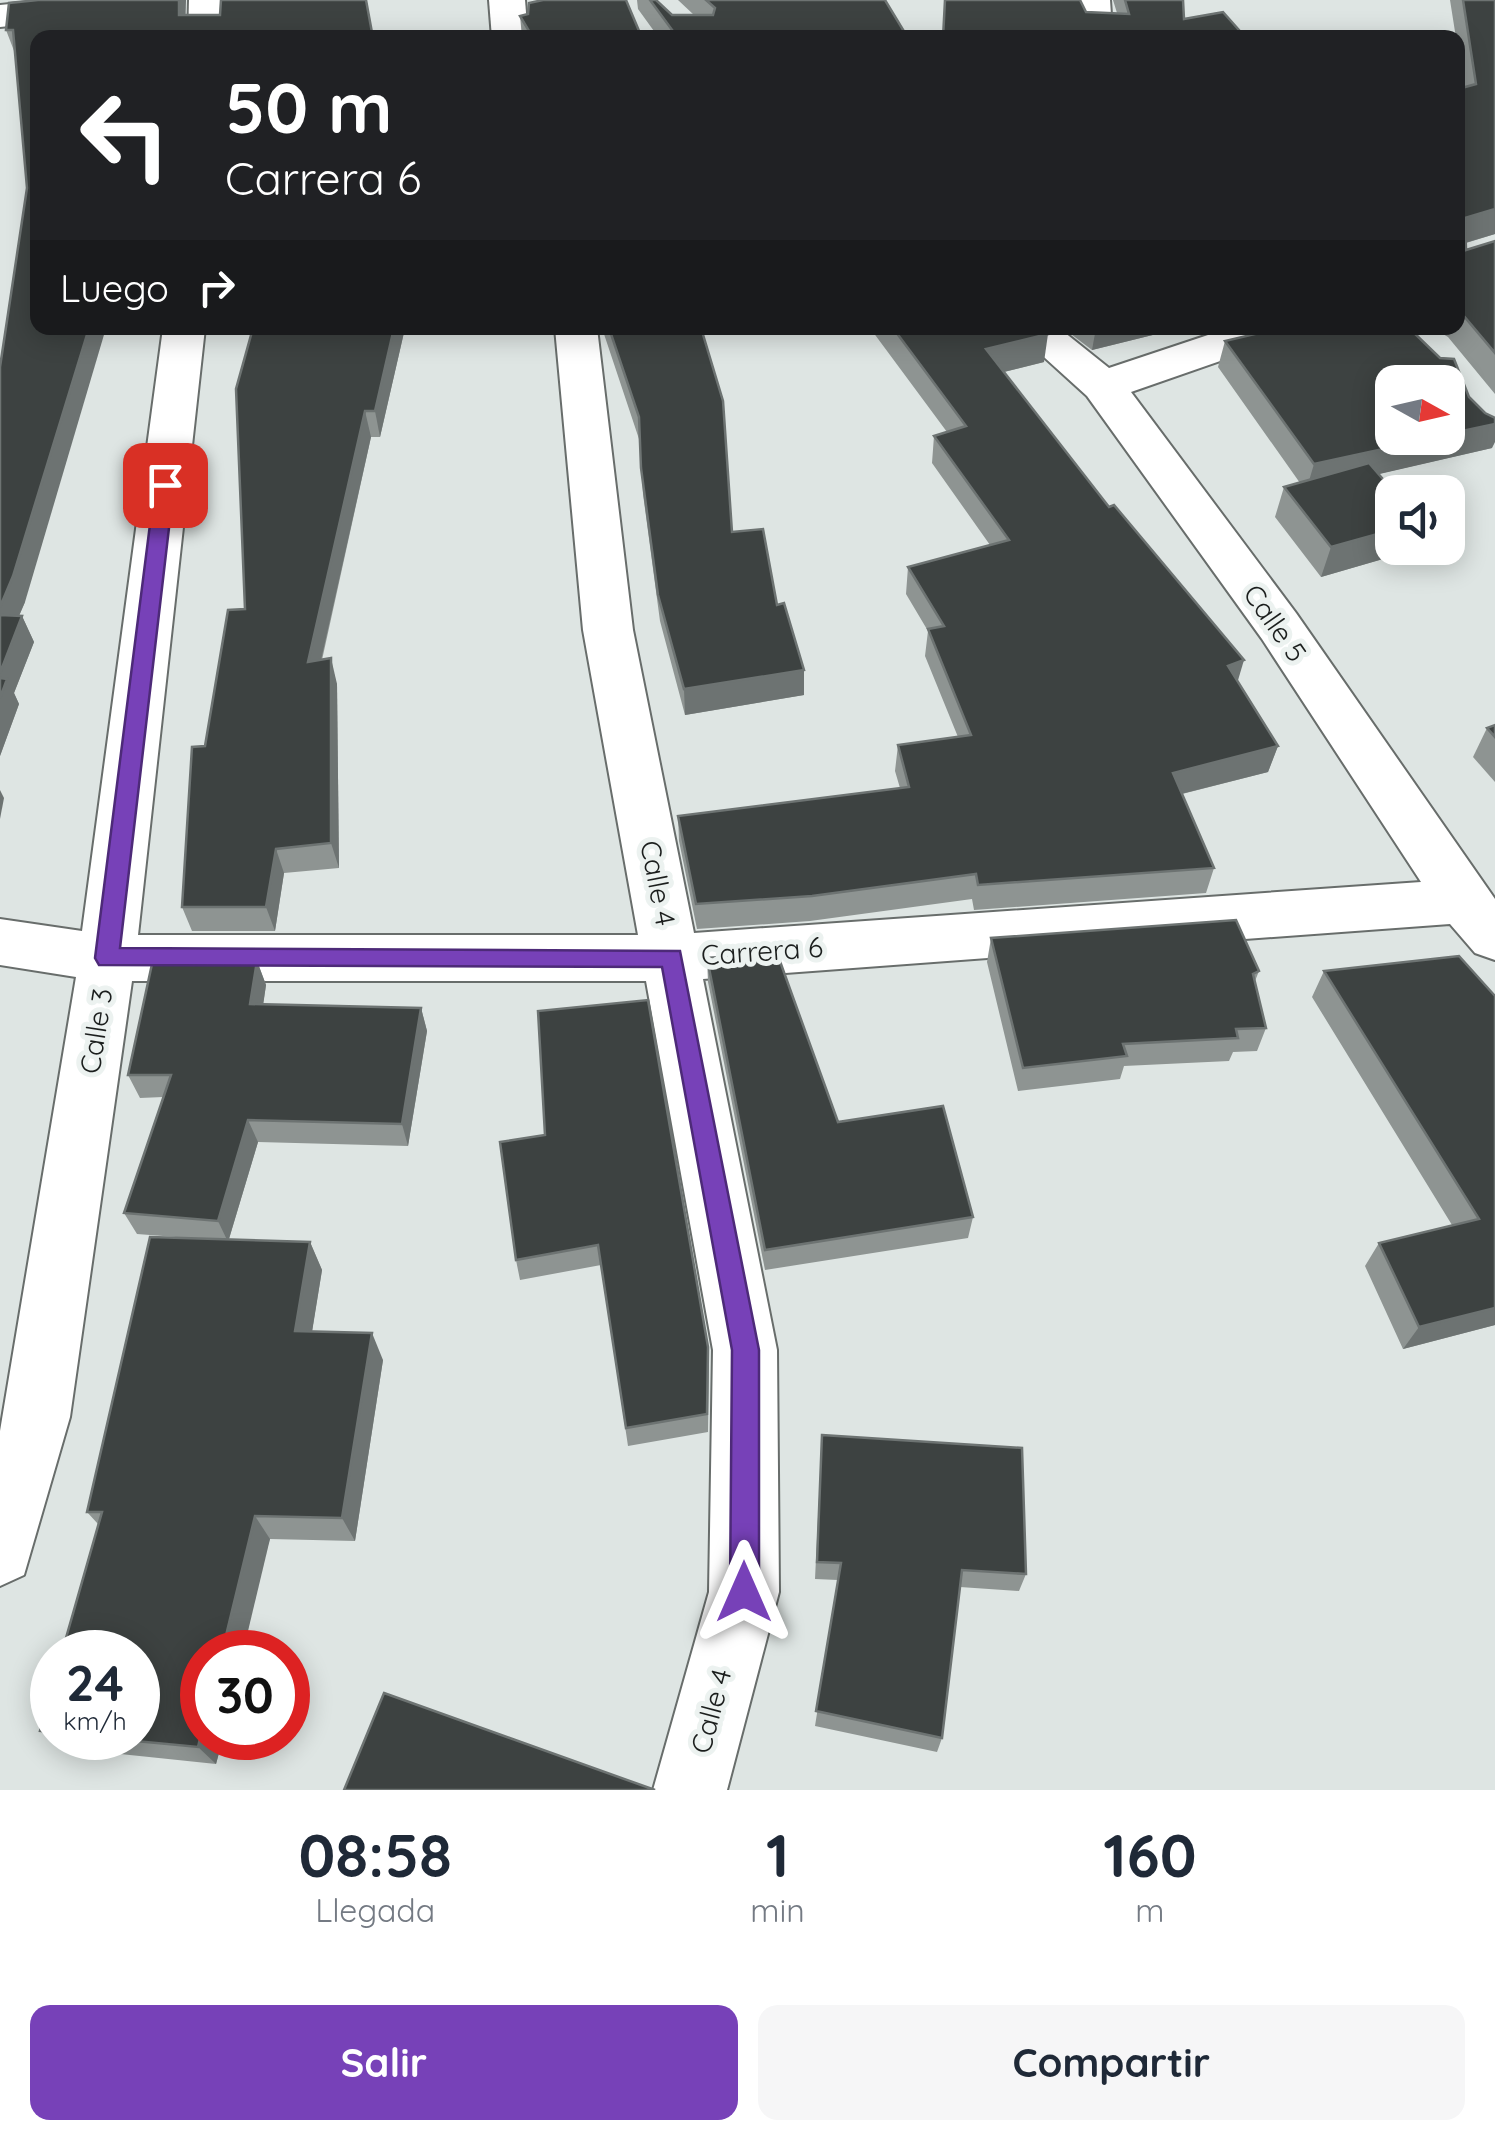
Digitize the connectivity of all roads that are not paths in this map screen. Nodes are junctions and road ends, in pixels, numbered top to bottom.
1 (155, 0) edge
2 (207, 0) edge
3 (507, 0) edge
4 (1092, 0) edge
5 (0, 16) edge
6 (206, 30) edge
7 (509, 30) edge
8 (1100, 30) edge
9 (183, 335) edge
10 (577, 335) edge
11 (1041, 335) edge
12 (1251, 335) edge
13 (1103, 386) junction
14 (1479, 919) edge
15 (0, 942) edge
16 (107, 958) junction
17 (672, 958) junction
18 (0, 1551) edge
19 (690, 1790) edge

1 - 5 street
2 - 6 street
3 - 7 street
4 - 8 street
9 - 16 street, Calle 3
10 - 17 street, Calle 4
11 - 13 street, Calle 5
12 - 13 street
13 - 14 street, Calle 5
14 - 17 street, Carrera 6
15 - 16 street, Carrera 6
16 - 17 street, Carrera 6
16 - 18 street, Calle 3
17 - 19 street, Calle 4

